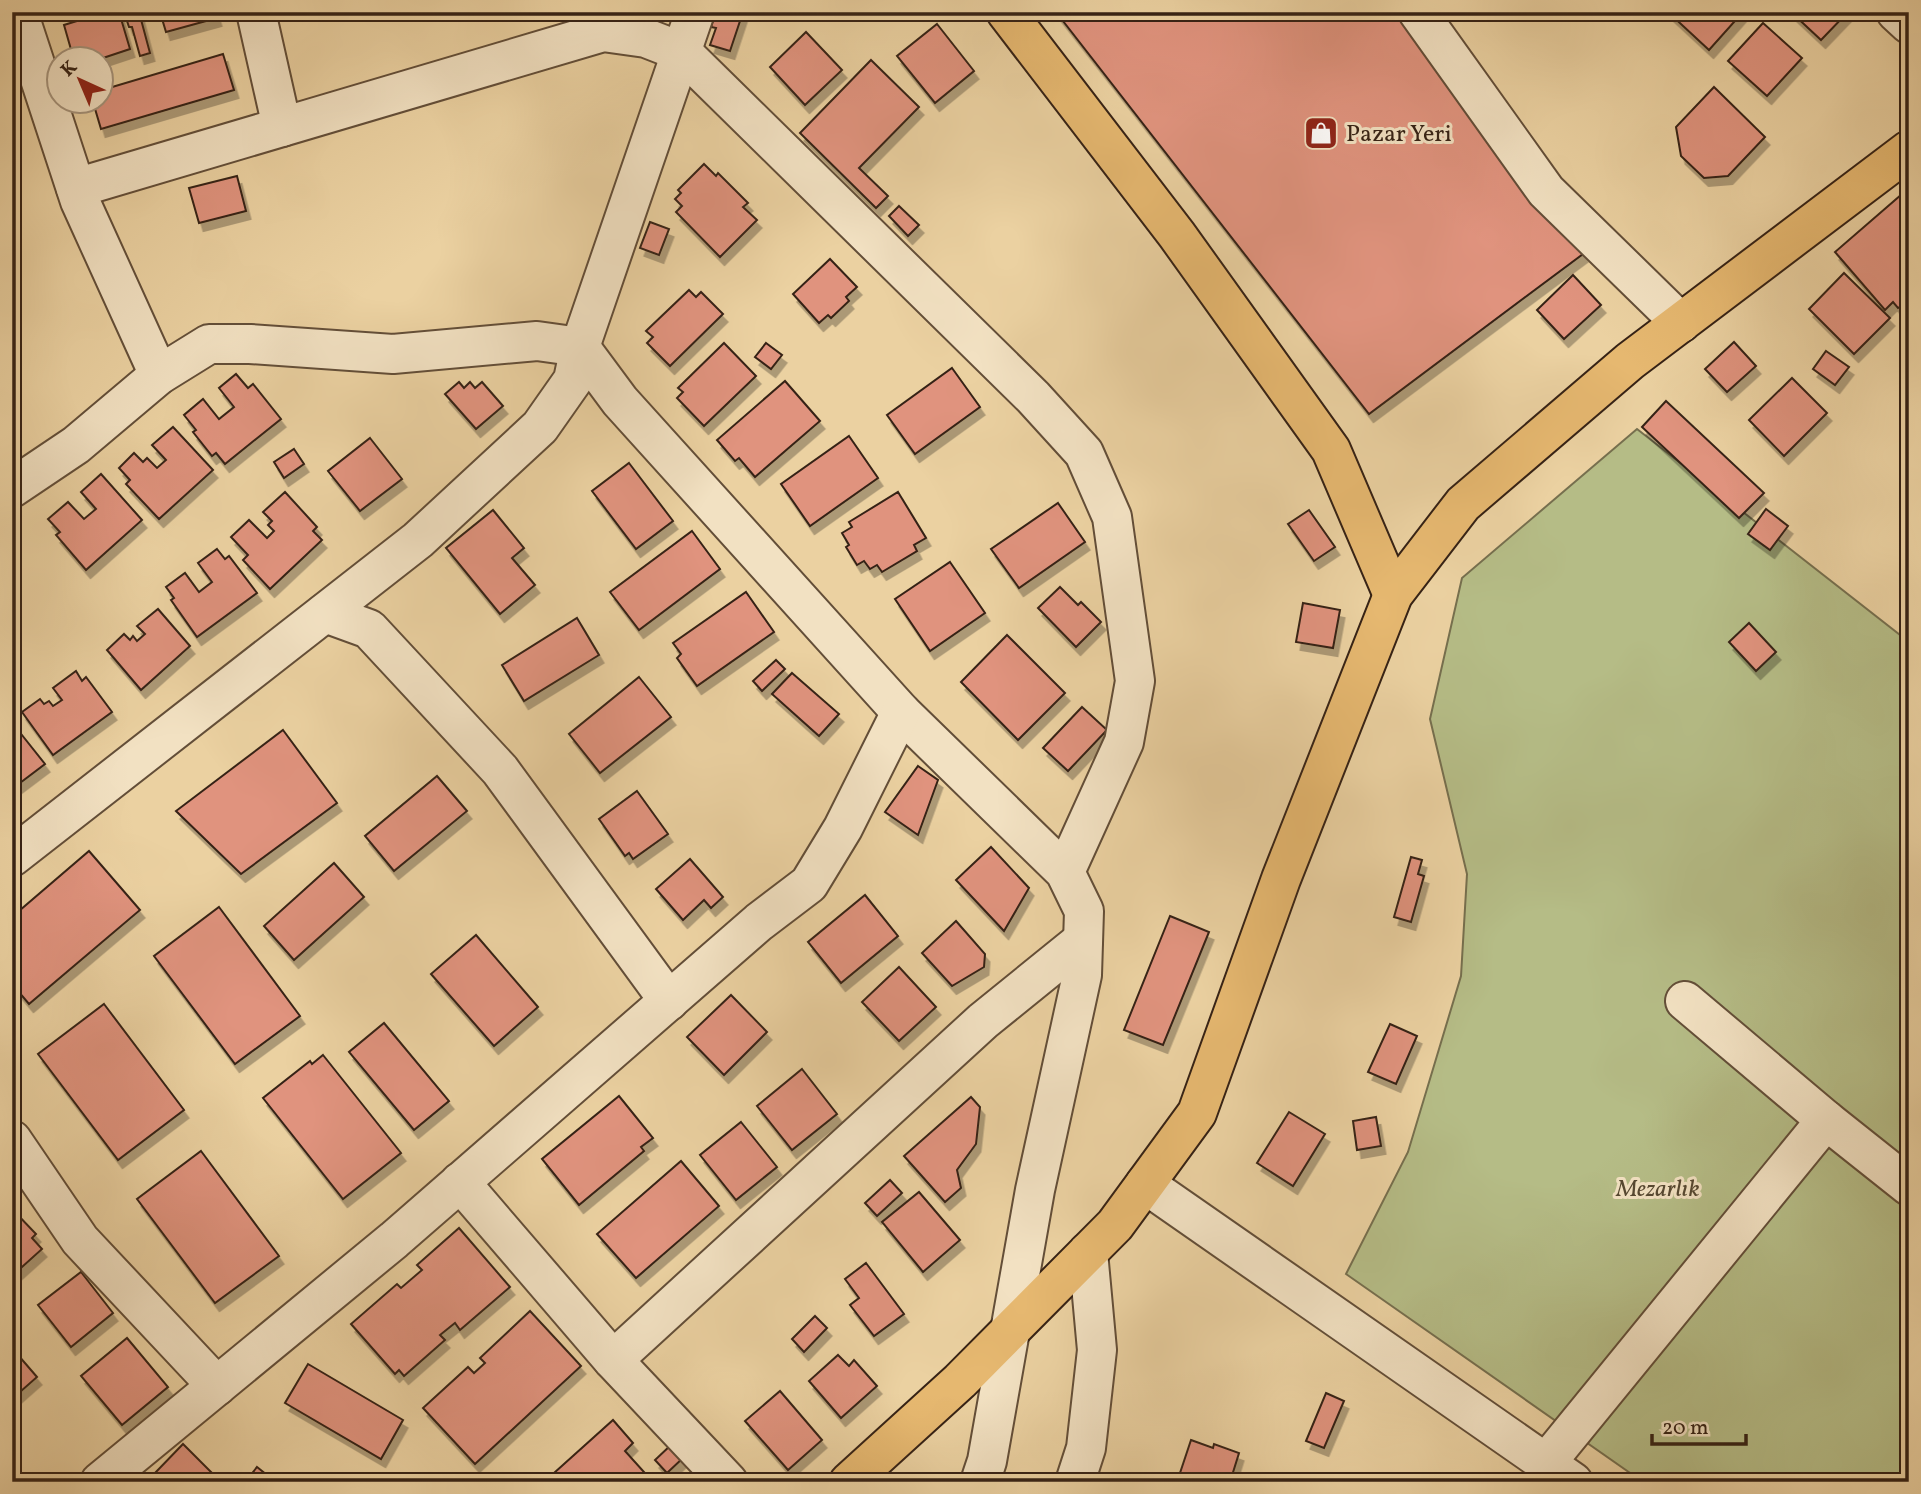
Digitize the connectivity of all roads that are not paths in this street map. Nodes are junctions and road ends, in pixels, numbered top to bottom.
1 (18, 12) edge
2 (256, 12) edge
3 (695, 12) edge
4 (1006, 12) edge
5 (1418, 12) edge
6 (1896, 12) edge
7 (1909, 24) edge
8 (682, 52) junction
9 (282, 127) junction
10 (1909, 150) edge
11 (76, 188) junction
12 (1681, 323) junction
13 (579, 347) junction
14 (159, 375) junction
15 (12, 488) edge
16 (1393, 595) junction
17 (326, 613) junction
18 (901, 712) junction
19 (12, 857) edge
20 (1065, 872) junction
21 (1083, 940) junction
22 (1685, 1000) dead end
23 (669, 1001) junction
24 (1825, 1120) junction
25 (12, 1140) edge
26 (460, 1182) junction
27 (1145, 1184) junction
28 (1909, 1186) edge
29 (1088, 1252) junction
30 (1009, 1332) junction
31 (613, 1360) junction
32 (216, 1386) junction
33 (1560, 1472) edge
34 (100, 1482) edge
35 (728, 1482) edge
36 (849, 1482) edge
37 (980, 1482) edge
38 (1075, 1482) edge

1 - 11 street
2 - 9 street
3 - 8 street
4 - 16 main road
5 - 12 street
6 - 7 street
8 - 9 street
8 - 13 street
8 - 20 street
9 - 11 street
10 - 12 main road
11 - 14 street
12 - 16 main road
13 - 14 street
13 - 17 street
13 - 18 street
14 - 15 street
16 - 27 main road
17 - 19 street
17 - 23 street
18 - 20 street
18 - 23 street
20 - 21 street
21 - 30 street
21 - 31 street
22 - 24 street
23 - 26 street
24 - 28 street
24 - 33 street
25 - 32 street
26 - 31 street
26 - 32 street
27 - 29 main road
27 - 33 street
29 - 30 main road
29 - 38 street
30 - 36 main road
30 - 37 street
31 - 35 street
32 - 34 street

